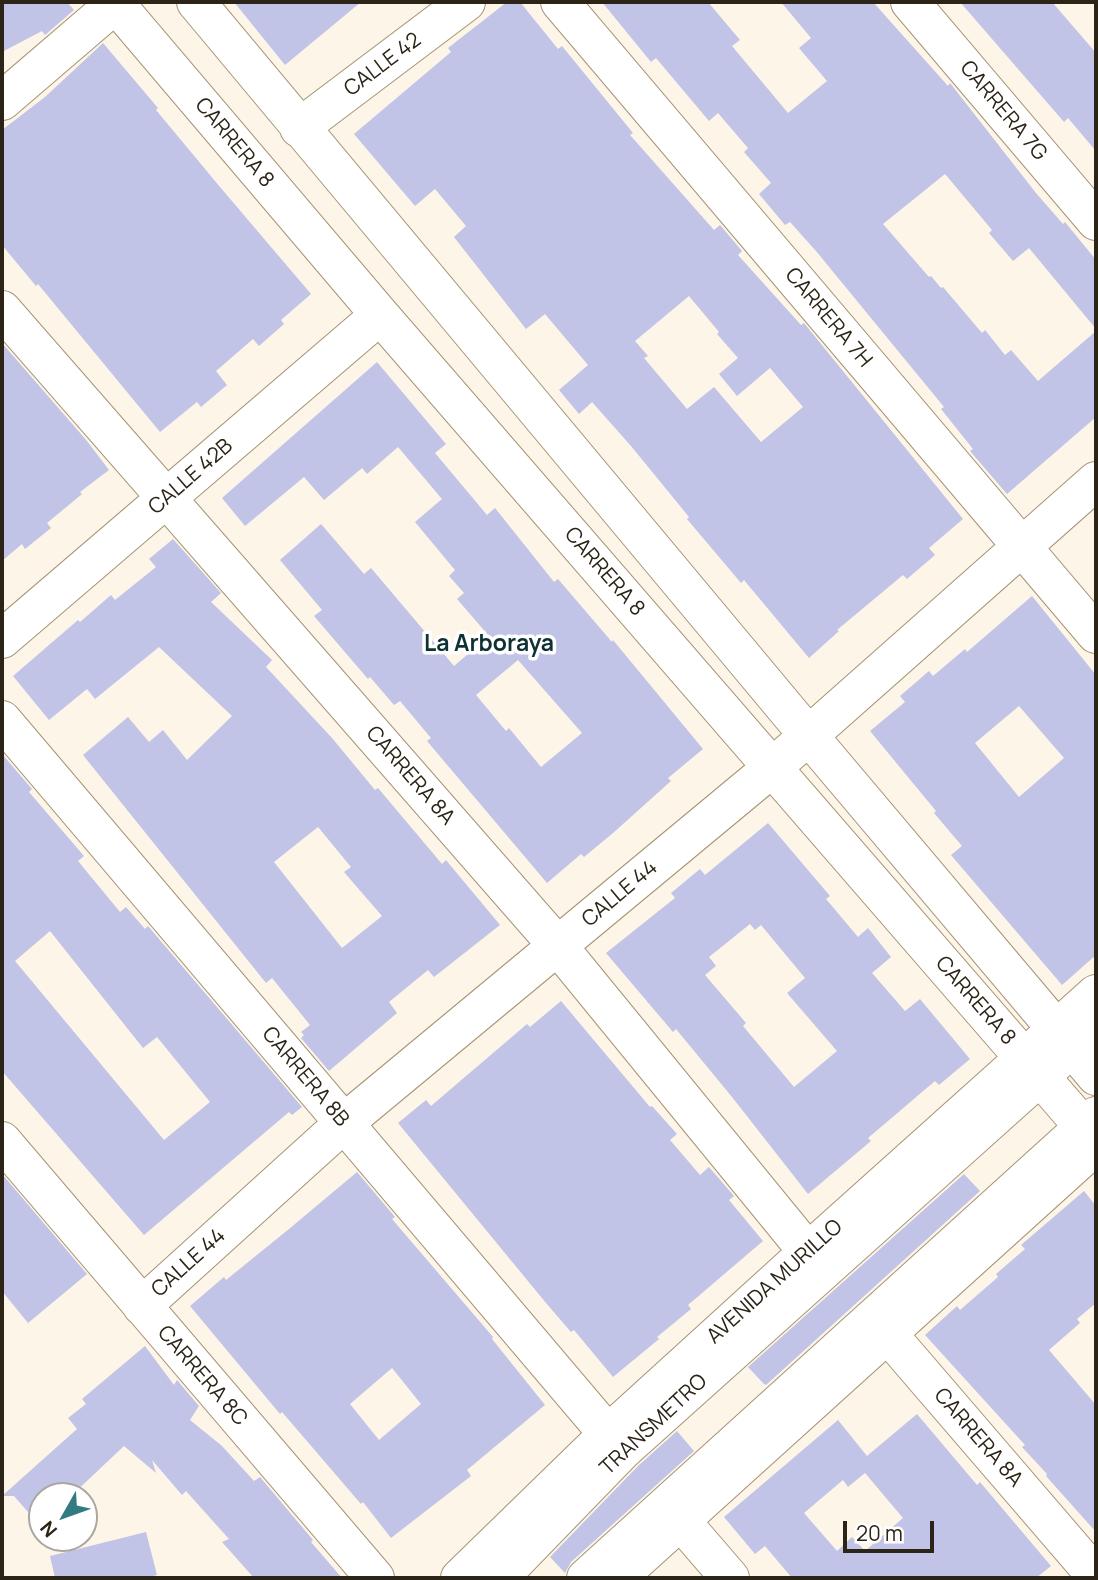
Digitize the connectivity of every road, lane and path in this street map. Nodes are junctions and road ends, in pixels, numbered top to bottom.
1 (196, 2) edge
2 (466, 2) edge
3 (560, 2) edge
4 (910, 2) edge
5 (115, 3) edge
6 (2, 101) edge
7 (299, 128) junction
8 (1096, 221) edge
9 (2, 310) edge
10 (380, 315) junction
11 (1096, 481) edge
12 (167, 497) junction
13 (1021, 545) junction
14 (1096, 634) edge
15 (2, 639) edge
16 (2, 720) edge
17 (808, 734) junction
18 (773, 767) junction
19 (557, 945) junction
20 (1096, 994) edge
21 (1075, 1034) edge
22 (1032, 1068) junction
23 (1096, 1076) edge
24 (344, 1123) junction
25 (1093, 1132) edge
26 (2, 1141) edge
27 (808, 1252) junction
28 (142, 1306) junction
29 (887, 1333) junction
30 (608, 1434) junction
31 (680, 1520) junction
32 (1096, 1577) edge
33 (375, 1578) edge
34 (460, 1578) edge
35 (499, 1578) edge
36 (586, 1578) edge
37 (617, 1578) edge
38 (730, 1578) edge

1 - 7 street, CARRERA 8
2 - 7 street, CALLE 42
3 - 13 street, CARRERA 7H
4 - 8 street, CARRERA 7G
5 - 6 street
5 - 10 street, CARRERA 8
7 - 17 street, CARRERA 8
9 - 12 street, CARRERA 8A
10 - 12 street, CALLE 42B
10 - 18 street, CARRERA 8
11 - 13 street, CALLE 44
12 - 15 street, CALLE 42B
12 - 19 street, CARRERA 8A
13 - 14 street, CARRERA 7H
13 - 17 street, CALLE 44
16 - 24 street, CARRERA 8B
17 - 18 street, CALLE 44
17 - 21 street, CARRERA 8
18 - 19 street, CALLE 44
18 - 22 street, CARRERA 8
19 - 24 street, CALLE 44
19 - 27 street, CARRERA 8A
20 - 21 street, AVENIDA MURILLO
21 - 22 street, AVENIDA MURILLO
21 - 23 street, CARRERA 8
22 - 25 street, CARRERA 8
22 - 27 street, AVENIDA MURILLO
22 - 35 street, TRANSMETRO
24 - 28 street, CALLE 44
24 - 30 street, CARRERA 8B
25 - 29 street
25 - 36 street
26 - 28 street, CARRERA 8C
27 - 30 street, AVENIDA MURILLO
28 - 33 street, CARRERA 8C
29 - 31 street
29 - 32 street, CARRERA 8A
30 - 34 street, AVENIDA MURILLO
31 - 37 street
31 - 38 street

